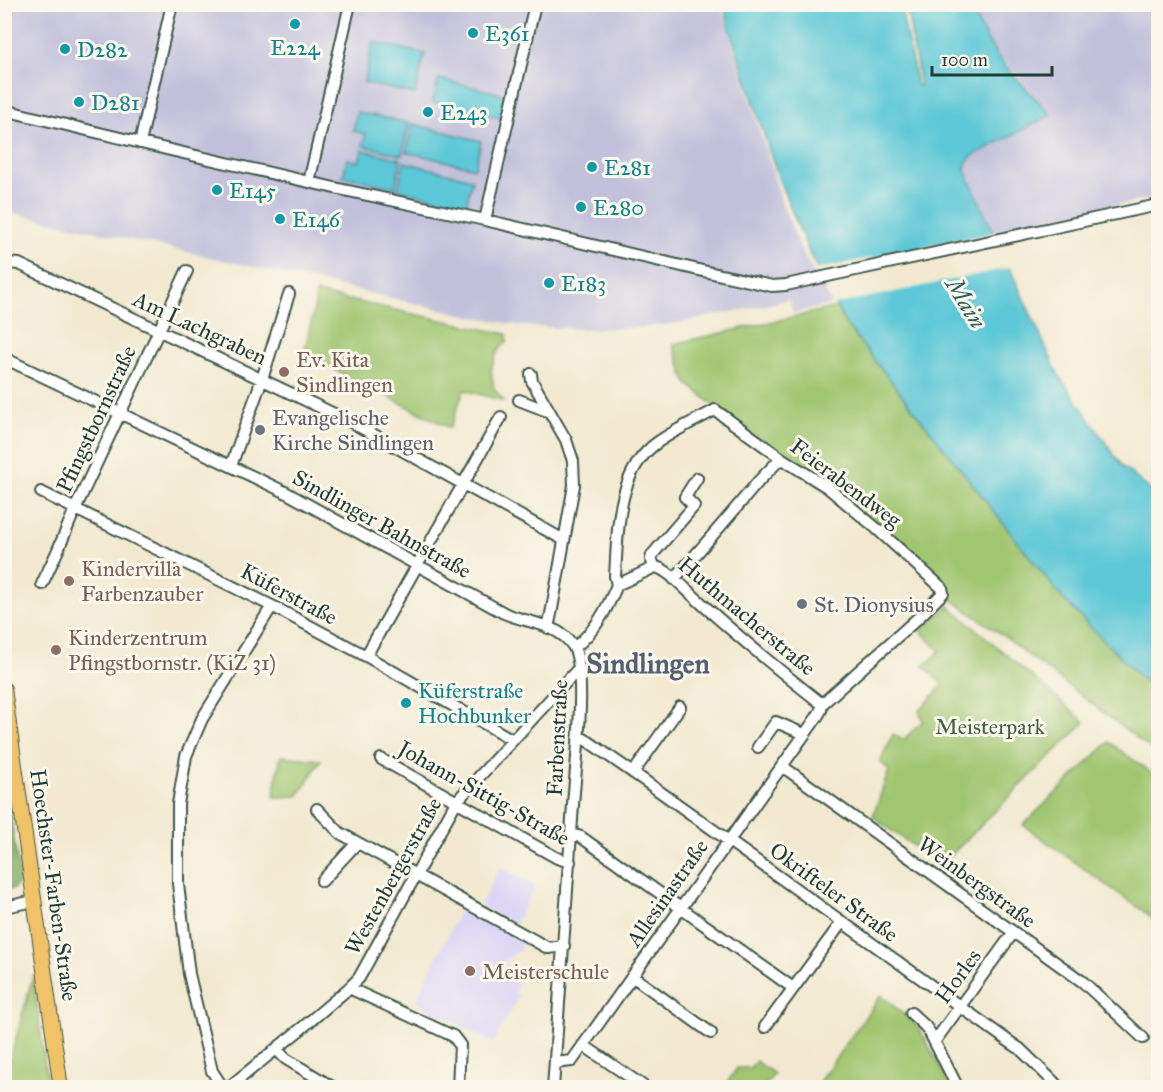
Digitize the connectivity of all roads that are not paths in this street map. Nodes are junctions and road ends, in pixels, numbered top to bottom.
1 (172, 4) edge
2 (350, 4) edge
3 (535, 4) edge
4 (4, 110) edge
5 (140, 143) junction
6 (309, 182) junction
7 (1158, 205) edge
8 (485, 220) junction
9 (6, 265) edge
10 (187, 272) dead end
11 (289, 294) dead end
12 (159, 330) junction
13 (4, 358) edge
14 (531, 374) dead end
15 (262, 379) junction
16 (519, 400) dead end
17 (550, 411) junction
18 (120, 414) junction
19 (501, 417) dead end
20 (781, 458) junction
21 (231, 466) junction
22 (697, 478) dead end
23 (463, 484) junction
24 (41, 492) dead end
25 (75, 509) junction
26 (564, 540) junction
27 (417, 565) junction
28 (655, 567) junction
29 (674, 579) junction
30 (42, 584) dead end
31 (617, 585) junction
32 (942, 595) joint
33 (272, 606) junction
34 (548, 628) junction
35 (574, 648) junction
36 (366, 656) junction
37 (579, 668) junction
38 (4, 689) edge
39 (822, 704) junction
40 (680, 707) dead end
41 (804, 734) junction
42 (578, 739) junction
43 (513, 740) junction
44 (759, 747) dead end
45 (381, 759) dead end
46 (782, 766) junction
47 (633, 773) junction
48 (456, 802) junction
49 (317, 809) dead end
50 (571, 834) junction
51 (728, 840) junction
52 (357, 843) junction
53 (570, 862) junction
54 (415, 875) junction
55 (322, 881) dead end
56 (35, 901) junction
57 (4, 907) edge
58 (680, 908) junction
59 (842, 922) junction
60 (1013, 933) junction
61 (564, 946) junction
62 (632, 976) junction
63 (349, 988) junction
64 (793, 988) junction
65 (960, 1006) junction
66 (910, 1013) dead end
67 (765, 1026) dead end
68 (711, 1033) dead end
69 (1143, 1038) dead end
70 (935, 1041) junction
71 (583, 1045) junction
72 (276, 1049) junction
73 (555, 1063) junction
74 (62, 1088) edge
75 (226, 1088) edge
76 (334, 1088) edge
77 (458, 1088) edge
78 (553, 1088) edge
79 (646, 1088) edge
80 (958, 1088) edge
81 (1060, 1088) edge

1 - 5 street
2 - 6 street
3 - 8 street
4 - 5 street
5 - 6 street
6 - 8 street
7 - 8 street
9 - 12 street, Am Lachgraben
10 - 12 street, Pfingstbornstraße
11 - 15 street
12 - 15 street, Am Lachgraben
12 - 18 street, Pfingstbornstraße
13 - 18 street, Sindlinger Bahnstraße
14 - 17 street
15 - 21 street
15 - 23 street, Am Lachgraben
16 - 17 street
17 - 26 street
18 - 21 street, Sindlinger Bahnstraße
18 - 25 street, Pfingstbornstraße
19 - 23 street
20 - 29 street
20 - 31 street, Feierabendweg
20 - 32 street, Feierabendweg
21 - 27 street, Sindlinger Bahnstraße
22 - 28 street
23 - 26 street, Am Lachgraben
23 - 27 street
24 - 25 street, Küferstraße
25 - 30 street, Pfingstbornstraße
25 - 33 street, Küferstraße
26 - 34 street
27 - 34 street, Sindlinger Bahnstraße
27 - 36 street
28 - 29 street, Huthmacherstraße
28 - 31 street, Huthmacherstraße
29 - 39 street, Huthmacherstraße
31 - 35 street
32 - 39 street, Allesinastraße
33 - 36 street, Küferstraße
33 - 75 street
34 - 35 street, Farbenstraße
35 - 37 street, Farbenstraße
36 - 43 street, Küferstraße
37 - 42 street, Farbenstraße
37 - 43 street, Westenbergerstraße
38 - 56 main road, Hoechster-Farben-Straße
39 - 41 street, Allesinastraße
40 - 47 street
41 - 44 street
41 - 46 street, Allesinastraße
42 - 47 street, Okrifteler Straße
42 - 50 street, Farbenstraße
43 - 48 street, Westenbergerstraße
45 - 48 street, Johann-Sittig-Straße
46 - 51 street, Allesinastraße
46 - 60 street, Weinbergstraße
47 - 51 street, Okrifteler Straße
48 - 53 street, Johann-Sittig-Straße
48 - 54 street, Westenbergerstraße
49 - 52 street
50 - 53 street, Farbenstraße
50 - 58 street
51 - 58 street, Allesinastraße
51 - 59 street, Okrifteler Straße
52 - 54 street
52 - 55 street
53 - 61 street, Farbenstraße
54 - 61 street
54 - 63 street, Westenbergerstraße
56 - 57 street
56 - 74 main road, Hoechster-Farben-Straße
58 - 62 street, Allesinastraße
58 - 64 street
59 - 64 street
59 - 65 street, Okrifteler Straße
60 - 65 street, Horles
60 - 69 street, Weinbergstraße
61 - 73 street, Farbenstraße
62 - 68 street
62 - 71 street, Allesinastraße
63 - 72 street, Westenbergerstraße
63 - 77 street
64 - 67 street
65 - 70 street, Horles
65 - 81 street, Okrifteler Straße
66 - 70 street
70 - 80 street
71 - 73 street, Allesinastraße
71 - 79 street
72 - 75 street, Westenbergerstraße
72 - 76 street
73 - 78 street, Farbenstraße

